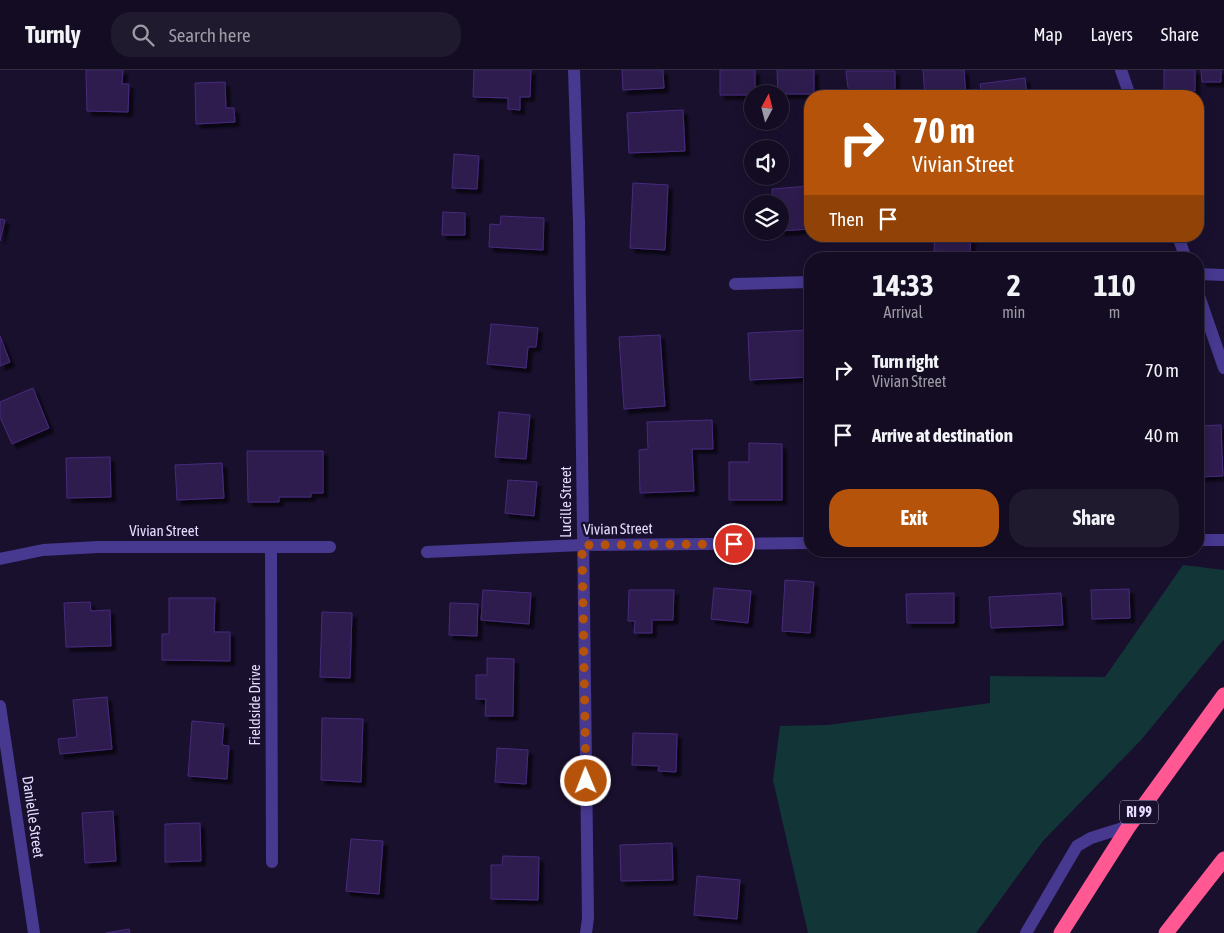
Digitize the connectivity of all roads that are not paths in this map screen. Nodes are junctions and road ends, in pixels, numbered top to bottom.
1 (574, 70) edge
2 (1121, 70) edge
3 (1128, 90) edge
4 (1204, 274) edge
5 (1224, 275) edge
6 (804, 282) edge
7 (735, 284) dead end
8 (1204, 310) edge
9 (1224, 368) edge
10 (1204, 540) edge
11 (1224, 540) edge
12 (804, 544) edge
13 (582, 545) junction
14 (271, 547) junction
15 (330, 547) dead end
16 (427, 552) dead end
17 (0, 559) edge
18 (1224, 695) edge
19 (0, 706) edge
20 (1129, 826) junction
21 (1224, 859) edge
22 (272, 862) dead end
23 (34, 933) edge
24 (586, 933) edge
25 (1026, 933) edge
26 (1061, 933) edge
27 (1166, 933) edge

1 - 13 street, Lucille Street
2 - 3 street
4 - 5 street
6 - 7 street
8 - 9 street
10 - 11 street
12 - 13 street, Vivian Street
13 - 16 street, Vivian Street
13 - 24 street, Lucille Street
14 - 15 street, Vivian Street
14 - 17 street, Vivian Street
14 - 22 street, Fieldside Drive
18 - 20 highway, RI 99
19 - 23 street, Danielle Street
20 - 25 street
20 - 26 highway, RI 99
21 - 27 highway

